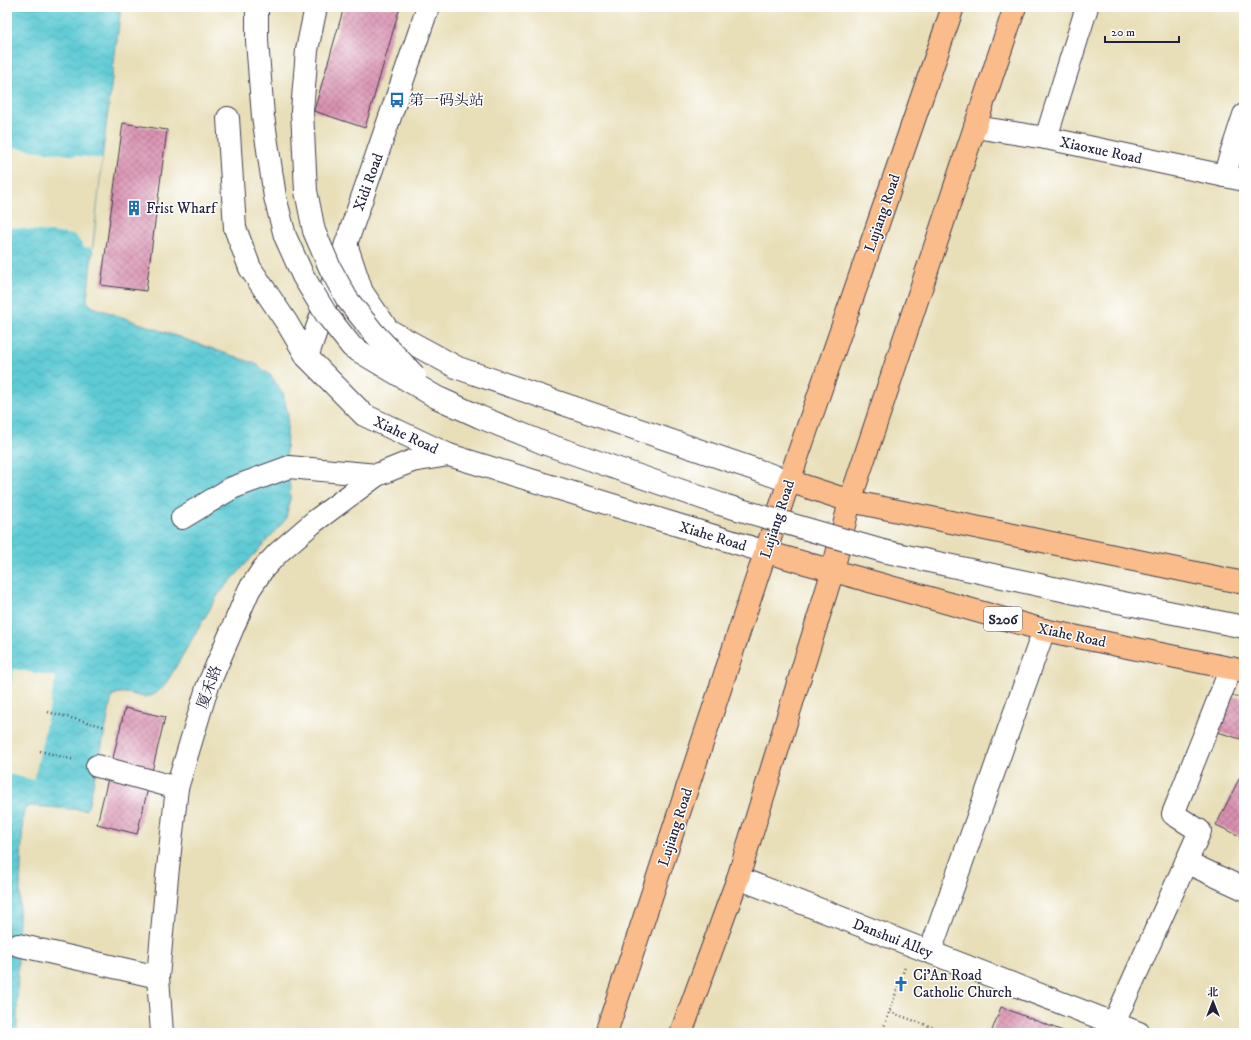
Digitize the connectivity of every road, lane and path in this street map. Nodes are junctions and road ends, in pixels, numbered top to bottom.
1 (257, 7) edge
2 (316, 7) edge
3 (428, 7) edge
4 (953, 7) edge
5 (1015, 7) edge
6 (1087, 7) edge
7 (1244, 115) edge
8 (228, 118) dead end
9 (975, 127) junction
10 (1046, 138) junction
11 (1234, 178) edge
12 (346, 244) junction
13 (307, 357) junction
14 (436, 397) junction
15 (449, 455) junction
16 (377, 475) junction
17 (789, 480) junction
18 (850, 501) junction
19 (182, 518) dead end
20 (766, 552) junction
21 (833, 570) junction
22 (1244, 583) edge
23 (1244, 627) edge
24 (1044, 630) junction
25 (1237, 669) edge
26 (48, 712) dead end
27 (106, 727) dead end
28 (40, 751) dead end
29 (96, 766) joint
30 (177, 788) junction
31 (1186, 862) junction
32 (738, 878) junction
33 (1244, 889) edge
34 (18, 944) dead end
35 (921, 949) junction
36 (158, 977) junction
37 (890, 1012) junction
38 (1114, 1024) junction
39 (162, 1033) edge
40 (606, 1033) edge
41 (681, 1033) edge
42 (882, 1033) edge
43 (948, 1033) edge
44 (1139, 1033) edge

1 - 14 street, bridge
2 - 14 street, bridge
3 - 12 street, Xidi Road
4 - 17 main road, Lujiang Road
5 - 9 main road
6 - 10 street, Xiaoxue Road
7 - 11 street
8 - 13 street, Xiahe Road
9 - 10 street
9 - 18 main road
10 - 11 street, Xiaoxue Road
12 - 13 street, Xidi Road
12 - 17 street
13 - 15 street, Xiahe Road / S206
14 - 23 street, bridge
15 - 16 street, 厦禾路
15 - 20 street, Xiahe Road / S206
16 - 19 street
16 - 30 street, 厦禾路
17 - 18 main road
17 - 20 main road, Lujiang Road
18 - 21 main road
18 - 22 main road
20 - 21 main road, Xiahe Road / S206
20 - 40 main road, Lujiang Road
21 - 24 main road, Xiahe Road / S206
21 - 32 main road
24 - 25 main road, Xiahe Road / S206
24 - 35 street
25 - 31 street
26 - 27 path
28 - 29 path
29 - 30 street
30 - 36 street, 厦禾路
31 - 33 street
31 - 38 street
32 - 35 street, Danshui Alley
32 - 41 main road
34 - 36 street
35 - 37 path
35 - 38 street, Danshui Alley
36 - 39 street, 厦禾路
37 - 42 path
37 - 43 path
38 - 44 street, Danshui Alley

